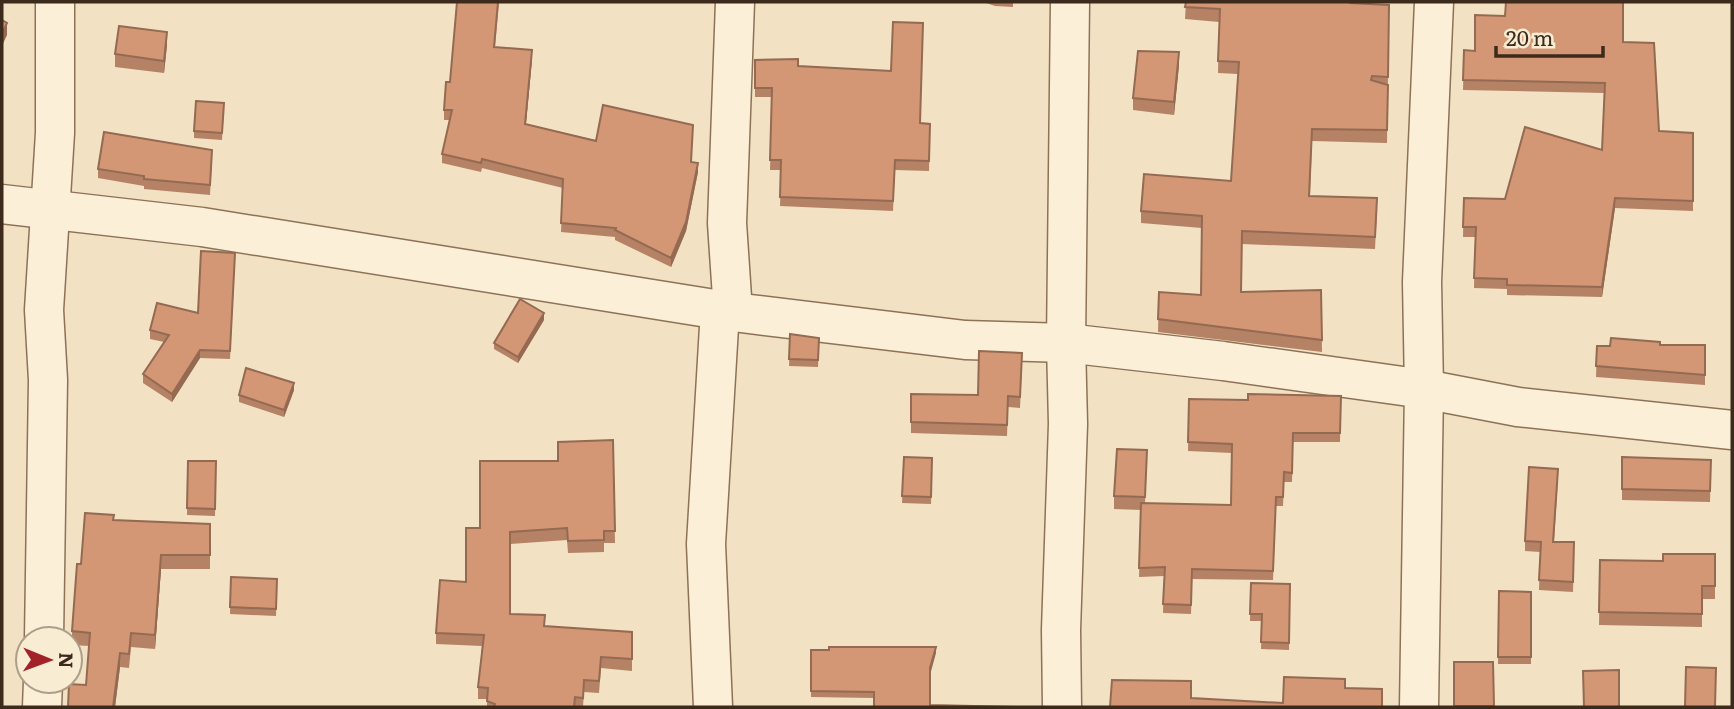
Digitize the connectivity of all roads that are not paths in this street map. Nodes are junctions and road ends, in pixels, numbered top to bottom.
1 (55, 2) edge
2 (735, 2) edge
3 (1070, 2) edge
4 (1434, 2) edge
5 (2, 204) edge
6 (51, 211) junction
7 (727, 311) junction
8 (1066, 343) junction
9 (1424, 389) junction
10 (1732, 430) edge
11 (44, 625) edge
12 (713, 707) edge
13 (1062, 707) edge
14 (1419, 707) edge

1 - 6 street
2 - 7 street
3 - 8 street
4 - 9 street
5 - 6 street
6 - 7 street
6 - 11 street
7 - 8 street
7 - 12 street
8 - 9 street
8 - 13 street
9 - 10 street
9 - 14 street

